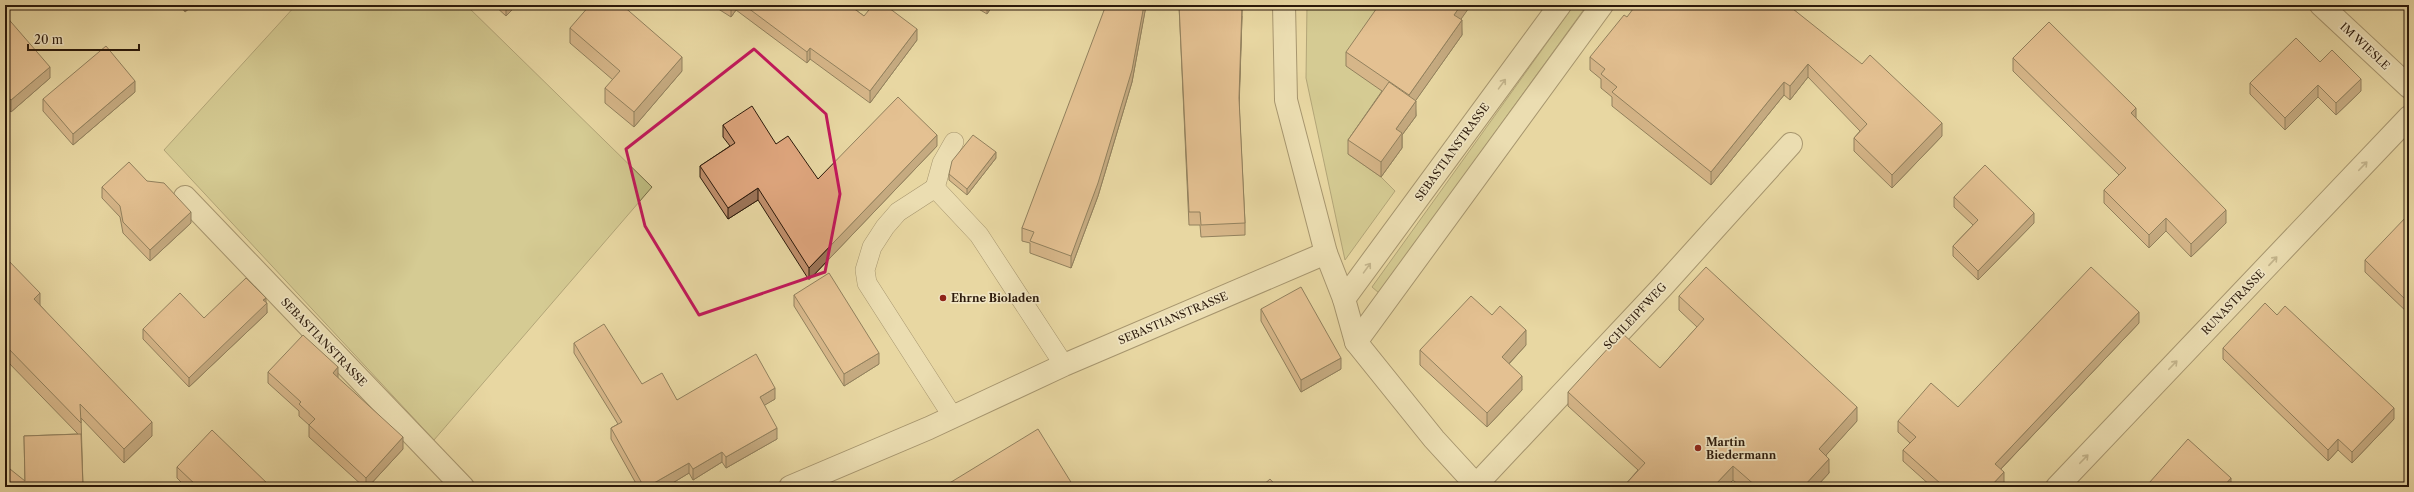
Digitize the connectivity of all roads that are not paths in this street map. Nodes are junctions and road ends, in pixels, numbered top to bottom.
1 (1284, 5) edge
2 (1560, 5) edge
3 (1602, 5) edge
4 (2322, 5) edge
5 (2409, 87) edge
6 (2409, 117) edge
7 (954, 142) dead end
8 (1791, 144) dead end
9 (935, 188) junction
10 (185, 196) dead end
11 (1326, 253) junction
12 (1344, 299) junction
13 (1356, 342) junction
14 (1064, 365) junction
15 (953, 417) junction
16 (1477, 486) edge
17 (463, 487) edge
18 (790, 487) edge
19 (2057, 487) edge

1 - 11 street
12 -> 2 street, SEBASTIANSTRASSE
3 - 13 street
4 - 5 street, IM WIESLE
19 -> 6 street, RUNASTRASSE
7 - 9 lane
8 - 16 street, SCHLEIPFWEG
9 - 14 lane
9 - 15 lane
10 - 17 street, SEBASTIANSTRASSE
11 - 12 street, SCHLEIPFWEG
11 - 14 street, SEBASTIANSTRASSE
12 - 13 street, SCHLEIPFWEG
13 - 16 street, SCHLEIPFWEG
14 - 15 street, SEBASTIANSTRASSE
15 - 18 street, SEBASTIANSTRASSE

